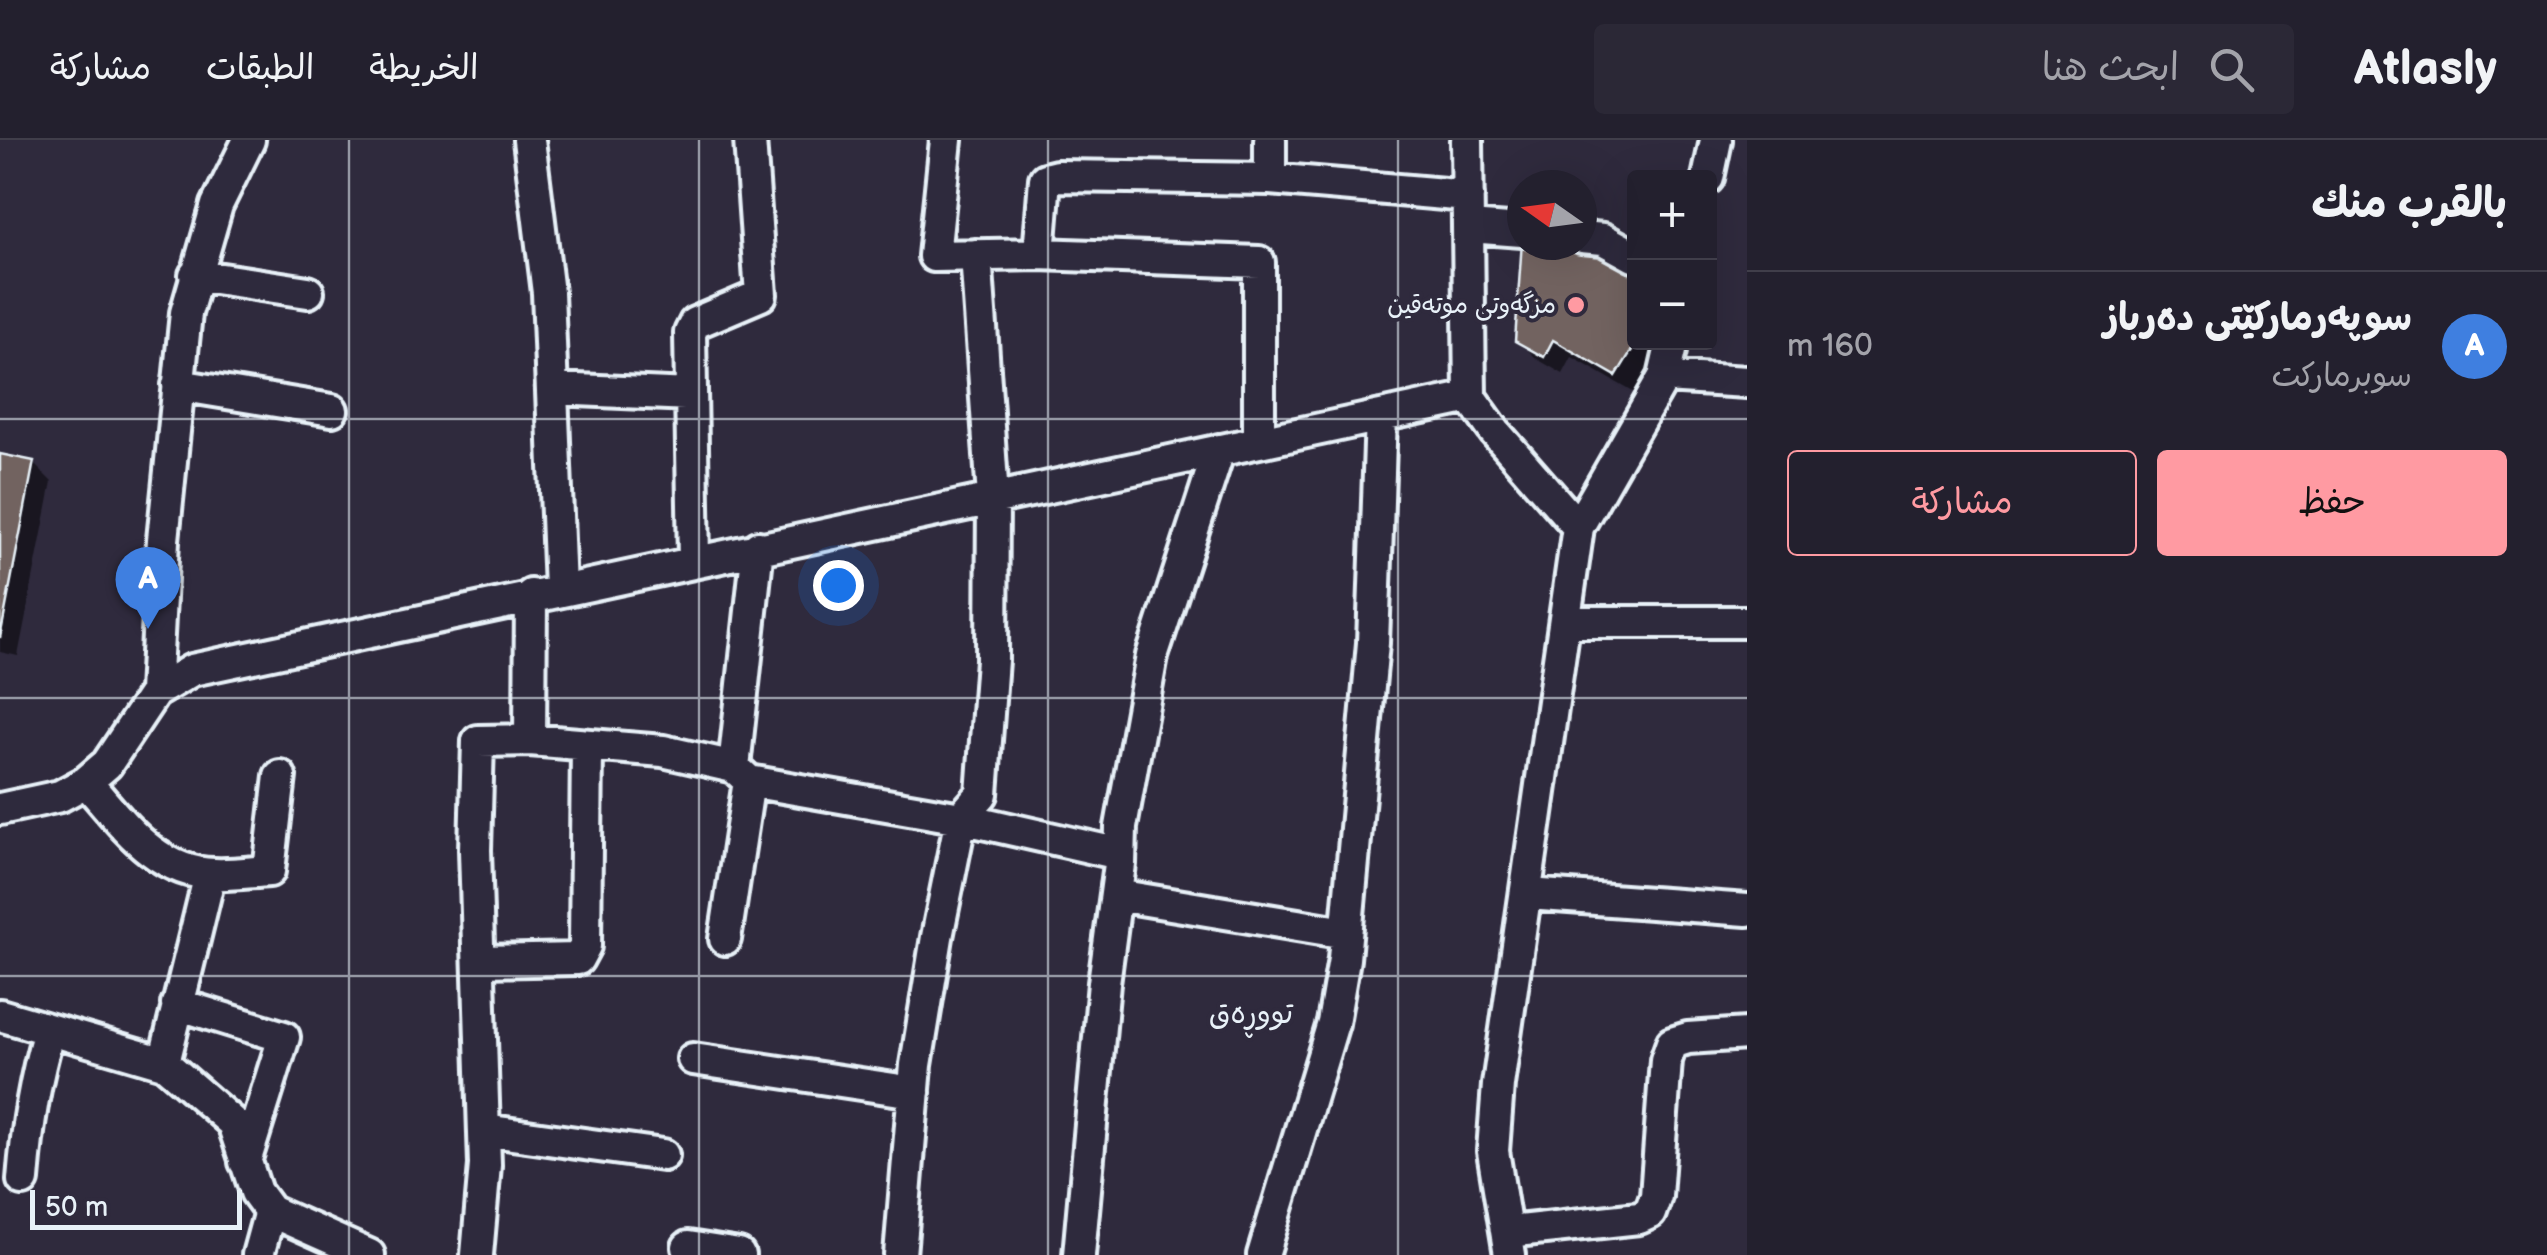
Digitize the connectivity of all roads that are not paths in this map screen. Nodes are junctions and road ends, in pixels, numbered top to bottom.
1 (249, 140) edge
2 (529, 140) edge
3 (750, 140) edge
4 (946, 140) edge
5 (1270, 140) edge
6 (1467, 140) edge
7 (1716, 140) edge
8 (1710, 170) edge
9 (1270, 179) junction
10 (1468, 196) junction
11 (1470, 226) junction
12 (1507, 230) edge
13 (1597, 238) edge
14 (1627, 252) edge
15 (976, 254) junction
16 (1039, 254) junction
17 (195, 275) junction
18 (308, 292) dead end
19 (1670, 350) edge
20 (1664, 377) junction
21 (1747, 382) edge
22 (178, 386) junction
23 (554, 389) junction
24 (691, 396) junction
25 (1470, 397) junction
26 (332, 410) dead end
27 (1381, 416) junction
28 (1259, 442) junction
29 (1219, 450) junction
30 (993, 498) junction
31 (1578, 527) junction
32 (758, 547) junction
33 (694, 561) junction
34 (546, 592) junction
35 (1566, 622) junction
36 (1747, 622) edge
37 (155, 692) junction
38 (530, 740) junction
39 (587, 746) junction
40 (742, 774) junction
41 (280, 776) dead end
42 (86, 782) junction
43 (0, 809) edge
44 (961, 818) junction
45 (1120, 854) junction
46 (210, 874) junction
47 (1528, 894) junction
48 (1116, 895) junction
49 (1747, 910) edge
50 (1346, 934) junction
51 (726, 939) dead end
52 (479, 961) junction
53 (178, 1004) junction
54 (0, 1015) edge
55 (49, 1032) junction
56 (1747, 1034) edge
57 (693, 1059) dead end
58 (164, 1062) junction
59 (914, 1092) junction
60 (484, 1130) junction
61 (664, 1155) dead end
62 (245, 1162) junction
63 (24, 1180) dead end
64 (270, 1212) junction
65 (1509, 1244) edge
66 (688, 1247) dead end
67 (258, 1255) edge
68 (368, 1255) edge
69 (477, 1255) edge
70 (739, 1255) edge
71 (900, 1255) edge
72 (1079, 1255) edge
73 (1263, 1255) edge

1 - 17 street
2 - 23 street
3 - 24 street
4 - 15 street
5 - 9 street
6 - 10 street
7 - 8 street
9 - 10 street
9 - 16 street
10 - 11 street
11 - 12 street
11 - 25 street
13 - 14 street
15 - 16 street
15 - 30 street
16 - 28 street
17 - 18 street
17 - 22 street
19 - 20 street
20 - 21 street
20 - 31 street
22 - 26 street
22 - 37 street
23 - 24 street
23 - 34 street
24 - 33 street
25 - 27 street
25 - 31 street
27 - 28 street
27 - 50 street
28 - 29 street
29 - 30 street
29 - 45 street
30 - 32 street
30 - 44 street
31 - 35 street
32 - 33 street
32 - 40 street
33 - 34 street
34 - 37 street
34 - 38 street
35 - 36 street
35 - 47 street
37 - 42 street
38 - 39 street
38 - 52 street
39 - 40 street
39 - 52 street
40 - 44 street
40 - 51 street
41 - 46 street
42 - 43 street
42 - 46 street
44 - 45 street
44 - 59 street
45 - 48 street
46 - 53 street
47 - 49 street
47 - 65 street
48 - 50 street
48 - 72 street
50 - 73 street
52 - 60 street
53 - 58 street
53 - 62 street
54 - 55 street
55 - 58 street
55 - 63 street
56 - 65 street
57 - 59 street
58 - 62 street
59 - 71 street
60 - 61 street
60 - 69 street
62 - 64 street
64 - 67 street
64 - 68 street
66 - 70 street

